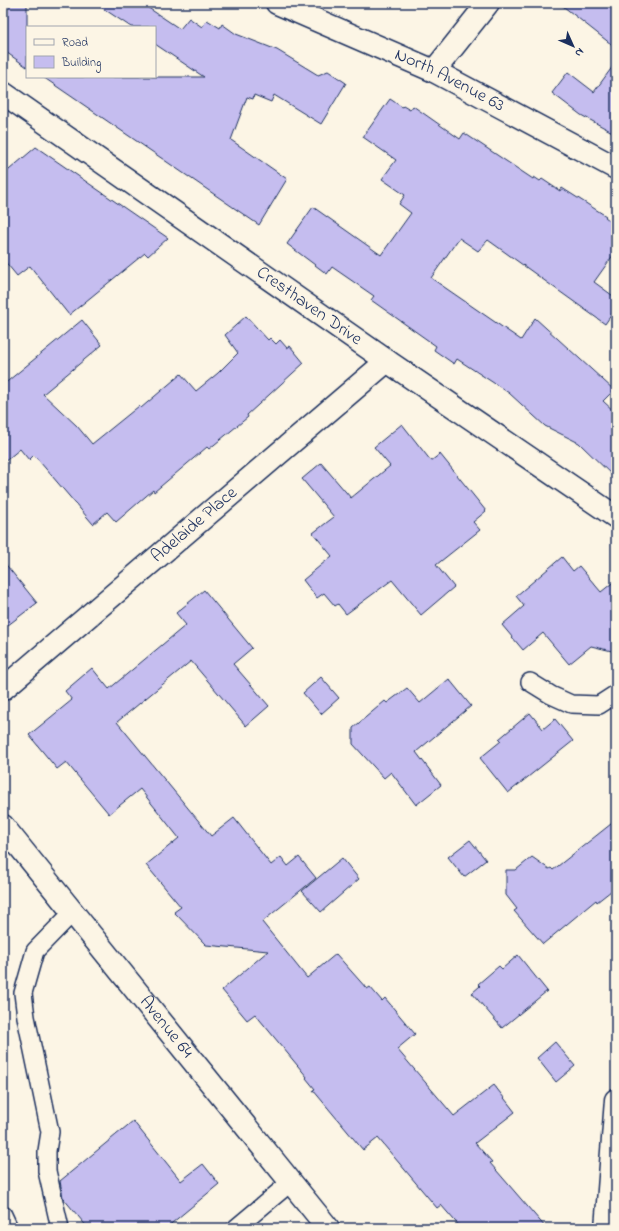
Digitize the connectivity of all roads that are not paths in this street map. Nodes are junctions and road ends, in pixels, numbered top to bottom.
1 (277, 3) edge
2 (488, 3) edge
3 (434, 71) junction
4 (3, 93) edge
5 (616, 168) edge
6 (387, 361) junction
7 (616, 517) edge
8 (530, 682) dead end
9 (3, 689) edge
10 (616, 694) edge
11 (3, 826) edge
12 (73, 912) junction
13 (616, 1100) edge
14 (616, 1106) edge
15 (291, 1182) junction
16 (3, 1215) edge
17 (9, 1228) edge
18 (60, 1228) edge
19 (236, 1228) edge
20 (328, 1228) edge
21 (606, 1228) edge

1 - 3 street, North Avenue 63
2 - 3 street
3 - 5 street, North Avenue 63
4 - 6 street, Cresthaven Drive
6 - 7 street, Cresthaven Drive
6 - 9 street, Adelaide Place
8 - 10 lane
11 - 12 street, Avenue 64
12 - 15 street, Avenue 64
12 - 18 lane
13 - 14 street
14 - 21 street
15 - 19 lane
15 - 20 street, Avenue 64
16 - 17 lane

